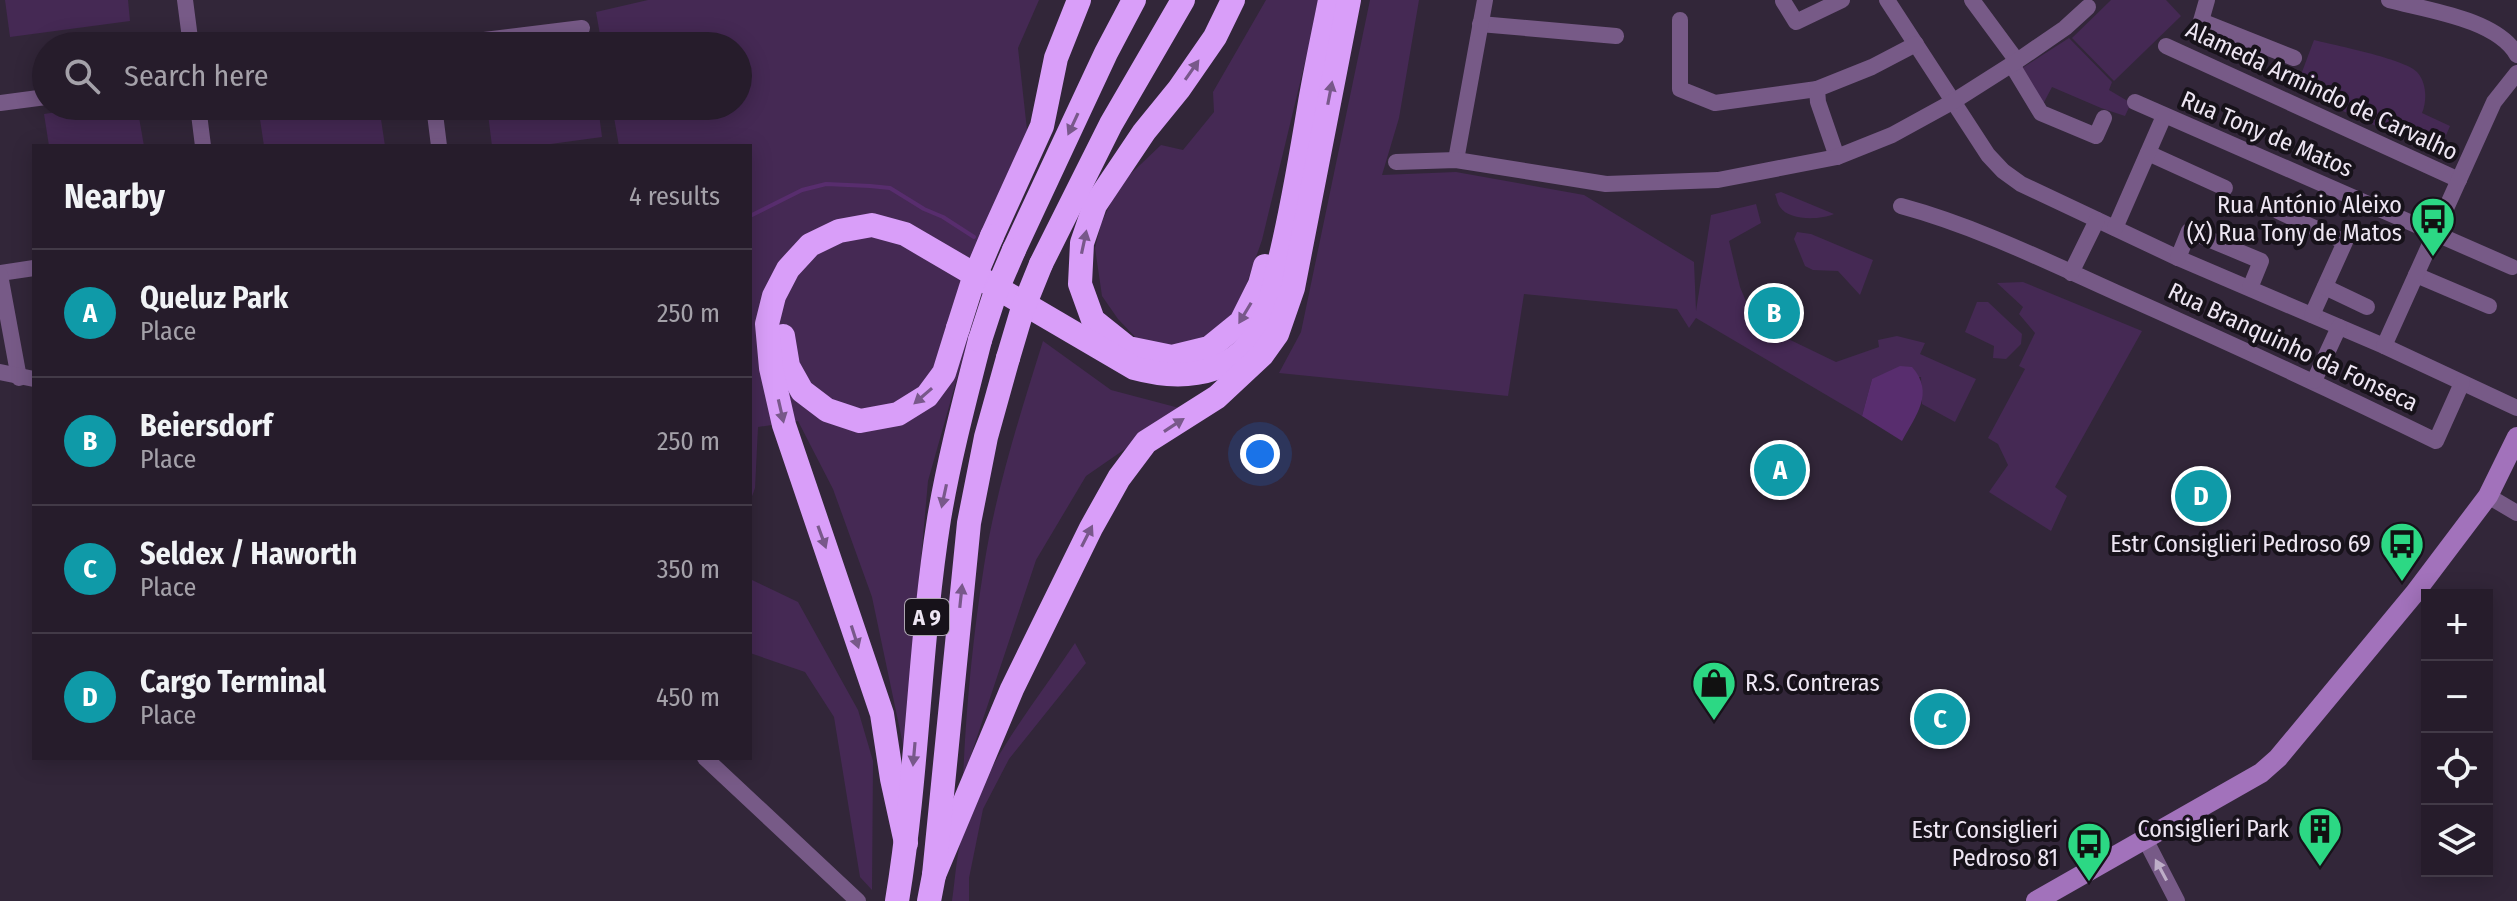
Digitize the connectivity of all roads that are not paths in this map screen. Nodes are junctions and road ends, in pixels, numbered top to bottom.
1 (185, 0) edge
2 (1079, 0) edge
3 (1134, 0) edge
4 (1183, 0) edge
5 (1233, 0) edge
6 (1330, 0) edge
7 (1349, 0) edge
8 (1485, 0) edge
9 (1842, 0) edge
10 (1887, 0) edge
11 (1972, 0) edge
12 (2207, 0) edge
13 (2389, 0) edge
14 (1783, 1) edge
15 (2420, 4) edge
16 (2088, 7) dead end
17 (1680, 20) dead end
18 (1480, 24) junction
19 (582, 28) dead end
20 (189, 32) edge
21 (549, 32) edge
22 (1616, 36) dead end
23 (1916, 44) junction
24 (2166, 46) dead end
25 (2517, 55) edge
26 (2294, 58) dead end
27 (2015, 63) junction
28 (2517, 73) edge
29 (1817, 89) junction
30 (32, 99) edge
31 (1954, 101) junction
32 (2135, 102) dead end
33 (0, 103) edge
34 (1309, 106) junction
35 (2164, 116) junction
36 (2104, 118) dead end
37 (200, 120) edge
38 (436, 120) edge
39 (203, 144) edge
40 (439, 144) edge
41 (2148, 153) junction
42 (1837, 157) junction
43 (1456, 160) junction
44 (1396, 162) dead end
45 (2459, 180) junction
46 (2225, 188) dead end
47 (1901, 206) dead end
48 (2278, 211) dead end
49 (2097, 220) junction
50 (2115, 228) junction
51 (2435, 233) junction
52 (2178, 258) junction
53 (2512, 267) dead end
54 (32, 268) edge
55 (2071, 273) junction
56 (0, 274) edge
57 (2416, 275) junction
58 (2325, 287) junction
59 (2250, 288) junction
60 (2489, 306) dead end
61 (2367, 307) dead end
62 (2312, 315) junction
63 (2339, 327) junction
64 (2384, 346) junction
65 (0, 372) edge
66 (1241, 375) junction
67 (26, 378) edge
68 (2314, 381) junction
69 (2462, 383) junction
70 (2517, 408) edge
71 (2517, 437) edge
72 (2488, 496) junction
73 (2517, 513) edge
74 (707, 760) edge
75 (2145, 839) junction
76 (906, 843) junction
77 (934, 875) junction
78 (858, 901) edge
79 (897, 901) edge
80 (929, 901) edge
81 (2036, 901) edge
82 (2177, 901) edge

1 - 20 street
2 -> 66 highway, bridge
3 -> 76 highway, A 9, bridge
77 -> 4 highway, A 9, bridge
34 -> 5 highway
6 - 34 highway
66 -> 7 highway
8 - 18 street
9 - 14 street
10 - 23 street
11 - 27 street
12 - 26 street, Alameda Armindo de Carvalho
13 - 15 street
15 - 25 street
16 - 27 street
17 - 29 street
18 - 22 street
18 - 43 street
19 - 21 street
23 - 29 street
23 - 31 street
24 - 45 street, Alameda Armindo de Carvalho
27 - 31 street
27 - 36 street
28 - 45 street
29 - 42 street
30 - 33 street
31 - 42 street
31 - 49 street
32 - 35 street, Rua Tony de Matos
34 -> 76 highway
35 - 41 street
35 - 51 street, Rua Tony de Matos
37 - 39 street
38 - 40 street
41 - 46 street
41 - 50 street
42 - 43 street
43 - 44 street
45 - 51 street
47 - 55 street, Rua Branquinho da Fonseca
48 - 58 street
49 - 50 street
49 - 55 street
50 - 52 street
51 - 53 street, Rua Tony de Matos
51 - 57 street
52 - 59 street
52 - 59 street
54 - 56 street
55 - 68 street, Rua Branquinho da Fonseca
56 - 67 street
57 - 60 street
57 - 64 street
58 - 61 street
58 - 62 street
59 - 62 street
62 - 63 street
63 - 64 street
63 - 68 street
64 - 69 street
65 - 67 street
77 -> 66 highway
68 - 69 street, Rua Branquinho da Fonseca
69 - 70 street
71 - 72 main road
72 - 73 street
72 - 75 main road
74 - 78 street
75 - 81 main road
82 -> 75 street
76 - 79 highway, A 9
77 - 80 highway, A 9

